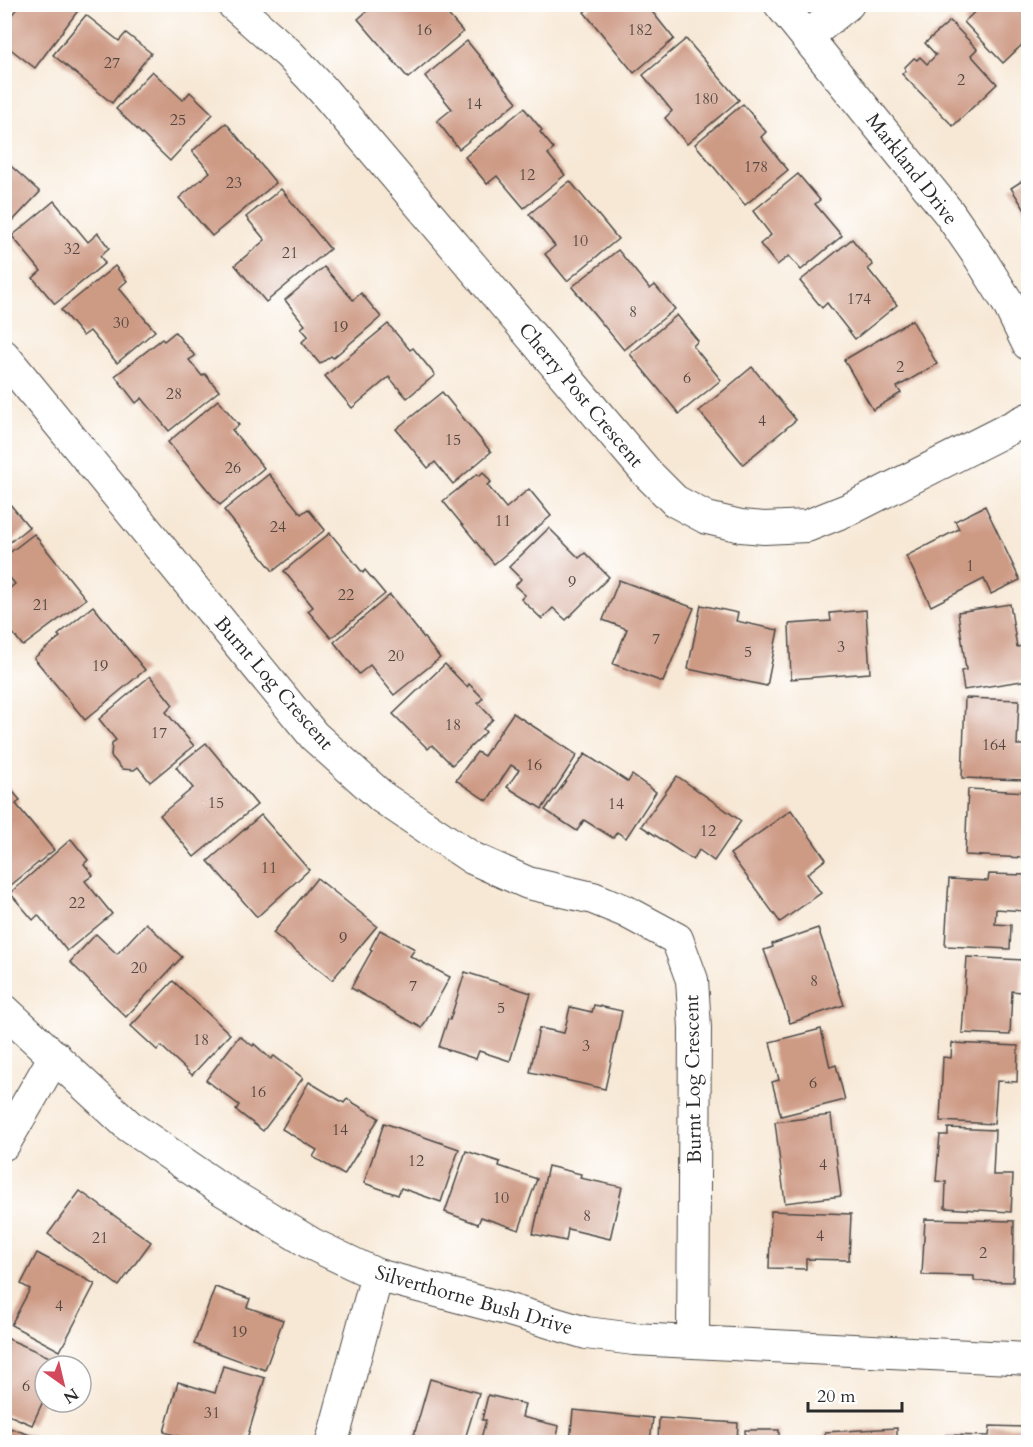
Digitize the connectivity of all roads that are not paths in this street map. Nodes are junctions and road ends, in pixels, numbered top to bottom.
1 (233, 4) edge
2 (780, 4) edge
3 (848, 4) edge
4 (807, 37) junction
5 (1029, 344) edge
6 (4, 356) edge
7 (1029, 419) edge
8 (4, 1010) edge
9 (55, 1056) junction
10 (4, 1144) edge
11 (377, 1275) junction
12 (693, 1341) junction
13 (1029, 1359) edge
14 (332, 1443) edge

1 - 7 street, Cherry Post Crescent
2 - 4 street, Markland Drive
3 - 4 street
4 - 5 street, Markland Drive
6 - 12 street, Burnt Log Crescent
8 - 9 street, Silverthorne Bush Drive
9 - 10 street
9 - 11 street, Silverthorne Bush Drive
11 - 12 street, Silverthorne Bush Drive
11 - 14 street
12 - 13 street, Silverthorne Bush Drive

